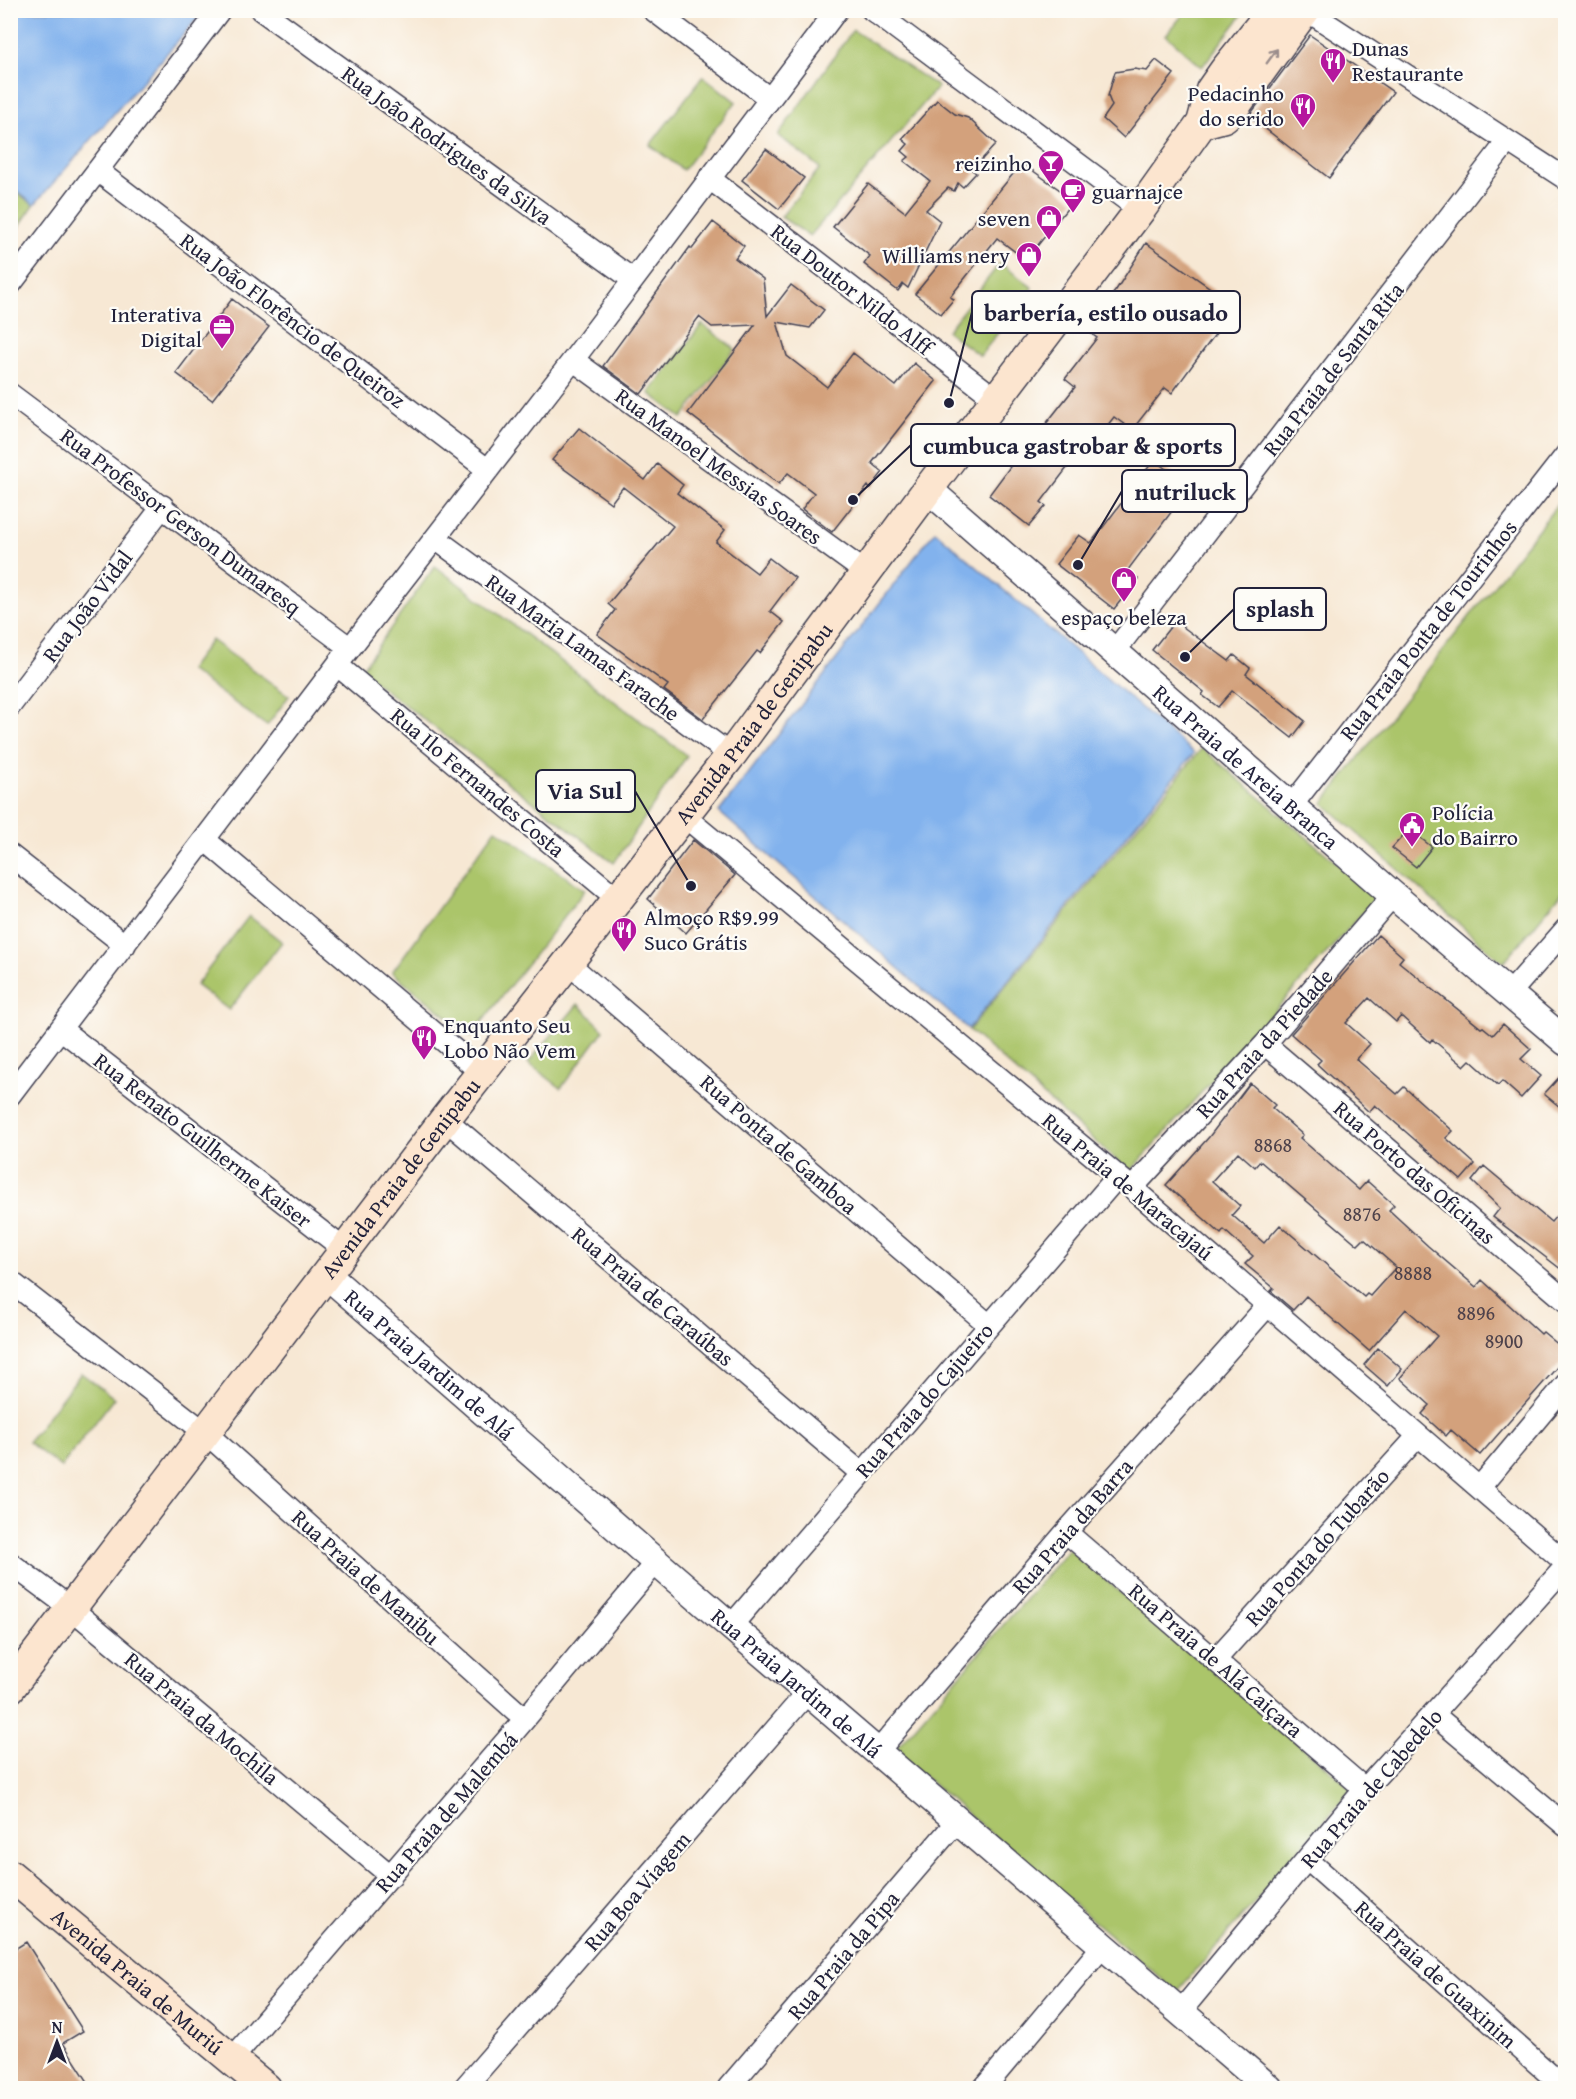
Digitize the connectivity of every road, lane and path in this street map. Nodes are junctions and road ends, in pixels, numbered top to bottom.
1 (220, 10) edge
2 (261, 10) edge
3 (653, 10) edge
4 (837, 10) edge
5 (872, 10) edge
6 (1273, 10) edge
7 (1306, 10) edge
8 (769, 98) junction
9 (1202, 123) junction
10 (1507, 142) junction
11 (98, 171) junction
12 (709, 178) junction
13 (1566, 179) edge
14 (1140, 210) junction
15 (632, 279) junction
16 (10, 285) edge
17 (573, 360) junction
18 (10, 394) edge
19 (996, 399) junction
20 (1566, 455) edge
21 (488, 470) junction
22 (928, 489) junction
23 (163, 506) junction
24 (436, 539) junction
25 (866, 572) junction
26 (1114, 652) junction
27 (344, 656) junction
28 (10, 706) edge
29 (731, 755) junction
30 (1292, 805) junction
31 (684, 816) junction
32 (205, 840) junction
33 (10, 855) edge
34 (1392, 895) junction
35 (619, 900) junction
36 (1566, 929) edge
37 (125, 945) junction
38 (569, 964) junction
39 (1509, 994) junction
40 (62, 1030) junction
41 (1566, 1042) edge
42 (1265, 1044) junction
43 (482, 1073) junction
44 (10, 1095) edge
45 (444, 1119) junction
46 (1125, 1182) junction
47 (345, 1250) junction
48 (327, 1275) junction
49 (10, 1281) edge
50 (1566, 1301) edge
51 (1268, 1305) junction
52 (989, 1324) junction
53 (1566, 1384) edge
54 (207, 1434) junction
55 (1419, 1436) junction
56 (861, 1473) junction
57 (1480, 1487) junction
58 (1066, 1532) junction
59 (656, 1562) junction
60 (10, 1563) edge
61 (1566, 1565) edge
62 (72, 1609) junction
63 (731, 1626) junction
64 (1216, 1659) junction
65 (10, 1688) edge
66 (808, 1692) junction
67 (1433, 1714) junction
68 (525, 1719) junction
69 (878, 1750) junction
70 (1365, 1789) junction
71 (957, 1821) junction
72 (1566, 1826) edge
73 (1308, 1860) junction
74 (10, 1875) edge
75 (391, 1876) junction
76 (1102, 1947) junction
77 (1180, 2012) junction
78 (232, 2059) junction
79 (1255, 2084) edge
80 (266, 2088) edge
81 (464, 2088) edge
82 (728, 2088) edge
83 (984, 2088) edge
84 (1565, 2088) edge

1 - 11 street
2 - 15 street, Rua João Rodrigues da Silva
3 - 8 street
4 - 8 street
5 - 14 street
6 - 9 main road, Avenida Praia de Genipabu
9 -> 7 main road
7 - 10 street
8 - 12 street
9 - 14 main road, Avenida Praia de Genipabu
10 - 13 street
10 - 26 street, Rua Praia de Santa Rita
11 - 16 street
11 - 21 street, Rua João Florêncio de Queiroz
12 - 15 street
12 - 19 street, Rua Doutor Nildo Alff
14 - 19 main road, Avenida Praia de Genipabu
15 - 17 street
17 - 21 street
17 - 25 street, Rua Manoel Messias Soares
18 - 23 street, Rua Professor Gerson Dumaresq
19 - 22 main road, Avenida Praia de Genipabu
20 - 30 street, Rua Praia Ponta de Tourinhos
21 - 24 street
22 - 25 main road, Avenida Praia de Genipabu
22 - 26 street, Rua Praia de Areia Branca
23 - 27 street, Rua Professor Gerson Dumaresq
23 - 28 street, Rua João Vidal
24 - 27 street
24 - 29 street, Rua Maria Lamas Farache
25 - 29 main road, Avenida Praia de Genipabu
26 - 30 street, Rua Praia de Areia Branca
27 - 32 street
27 - 35 street, Rua Ilo Fernandes Costa
29 - 31 main road, Avenida Praia de Genipabu
30 - 34 street, Rua Praia de Areia Branca
31 - 35 main road, Avenida Praia de Genipabu
31 - 46 street, Rua Praia de Maracajaú
32 - 37 street
32 - 43 street
33 - 37 street
34 - 39 street, Rua Praia de Areia Branca
34 - 42 street, Rua Praia da Piedade
35 - 38 main road, Avenida Praia de Genipabu
36 - 39 street
37 - 40 street
38 - 43 main road, Avenida Praia de Genipabu
38 - 52 street, Rua Ponta de Gamboa
39 - 41 street, Rua Praia de Areia Branca
40 - 44 street
40 - 47 street, Rua Renato Guilherme Kaiser
42 - 46 street, Rua Praia da Piedade
42 - 50 street, Rua Porto das Oficinas
43 - 45 main road, Avenida Praia de Genipabu
45 - 47 main road, Avenida Praia de Genipabu
45 - 56 street, Rua Praia de Caraúbas
46 - 51 street, Rua Praia de Maracajaú
46 - 52 street, Rua Praia do Cajueiro
47 - 48 main road, Avenida Praia de Genipabu
48 - 54 main road, Avenida Praia de Genipabu
48 - 59 street, Rua Praia Jardim de Alá
49 - 54 street, Rua Praia de Manibu
51 - 55 street, Rua Praia de Maracajaú
51 - 58 street, Rua Praia da Barra
52 - 56 street, Rua Praia do Cajueiro
53 - 57 street
54 - 62 main road, Avenida Praia de Genipabu
54 - 68 street, Rua Praia de Manibu
55 - 57 street, Rua Praia de Maracajaú
55 - 64 street, Rua Ponta do Tubarão
56 - 63 street, Rua Praia do Cajueiro
57 - 61 street, Rua Praia de Maracajaú
58 - 64 street, Rua Praia de Alá Caiçara
58 - 69 street, Rua Praia da Barra
59 - 63 street, Rua Praia Jardim de Alá
59 - 68 street, Rua Praia de Malembá
60 - 62 street, Rua Praia da Mochila
61 - 67 street, Rua Praia de Cabedelo
62 - 65 main road, Avenida Praia de Genipabu
62 - 75 street, Rua Praia da Mochila
63 - 66 street, Rua Praia Jardim de Alá
64 - 70 street, Rua Praia de Alá Caiçara
66 - 69 street, Rua Praia Jardim de Alá
66 - 81 street, Rua Boa Viagem
67 - 70 street, Rua Praia de Cabedelo
67 - 72 street
68 - 75 street, Rua Praia de Malembá
69 - 71 street, Rua Praia Jardim de Alá
70 - 73 street, Rua Praia de Cabedelo
71 - 76 street, Rua Praia Jardim de Alá
71 - 82 street, Rua Praia da Pipa
73 - 77 street, Rua Praia de Cabedelo
73 - 84 street, Rua Praia de Guaxinim
74 - 78 main road, Avenida Praia de Muriú
75 - 78 street, Rua Praia de Malembá
76 - 77 street, Rua Praia Jardim de Alá
76 - 83 street
77 - 79 street, Rua Praia Jardim de Alá
78 - 80 main road, Avenida Praia de Muriú

